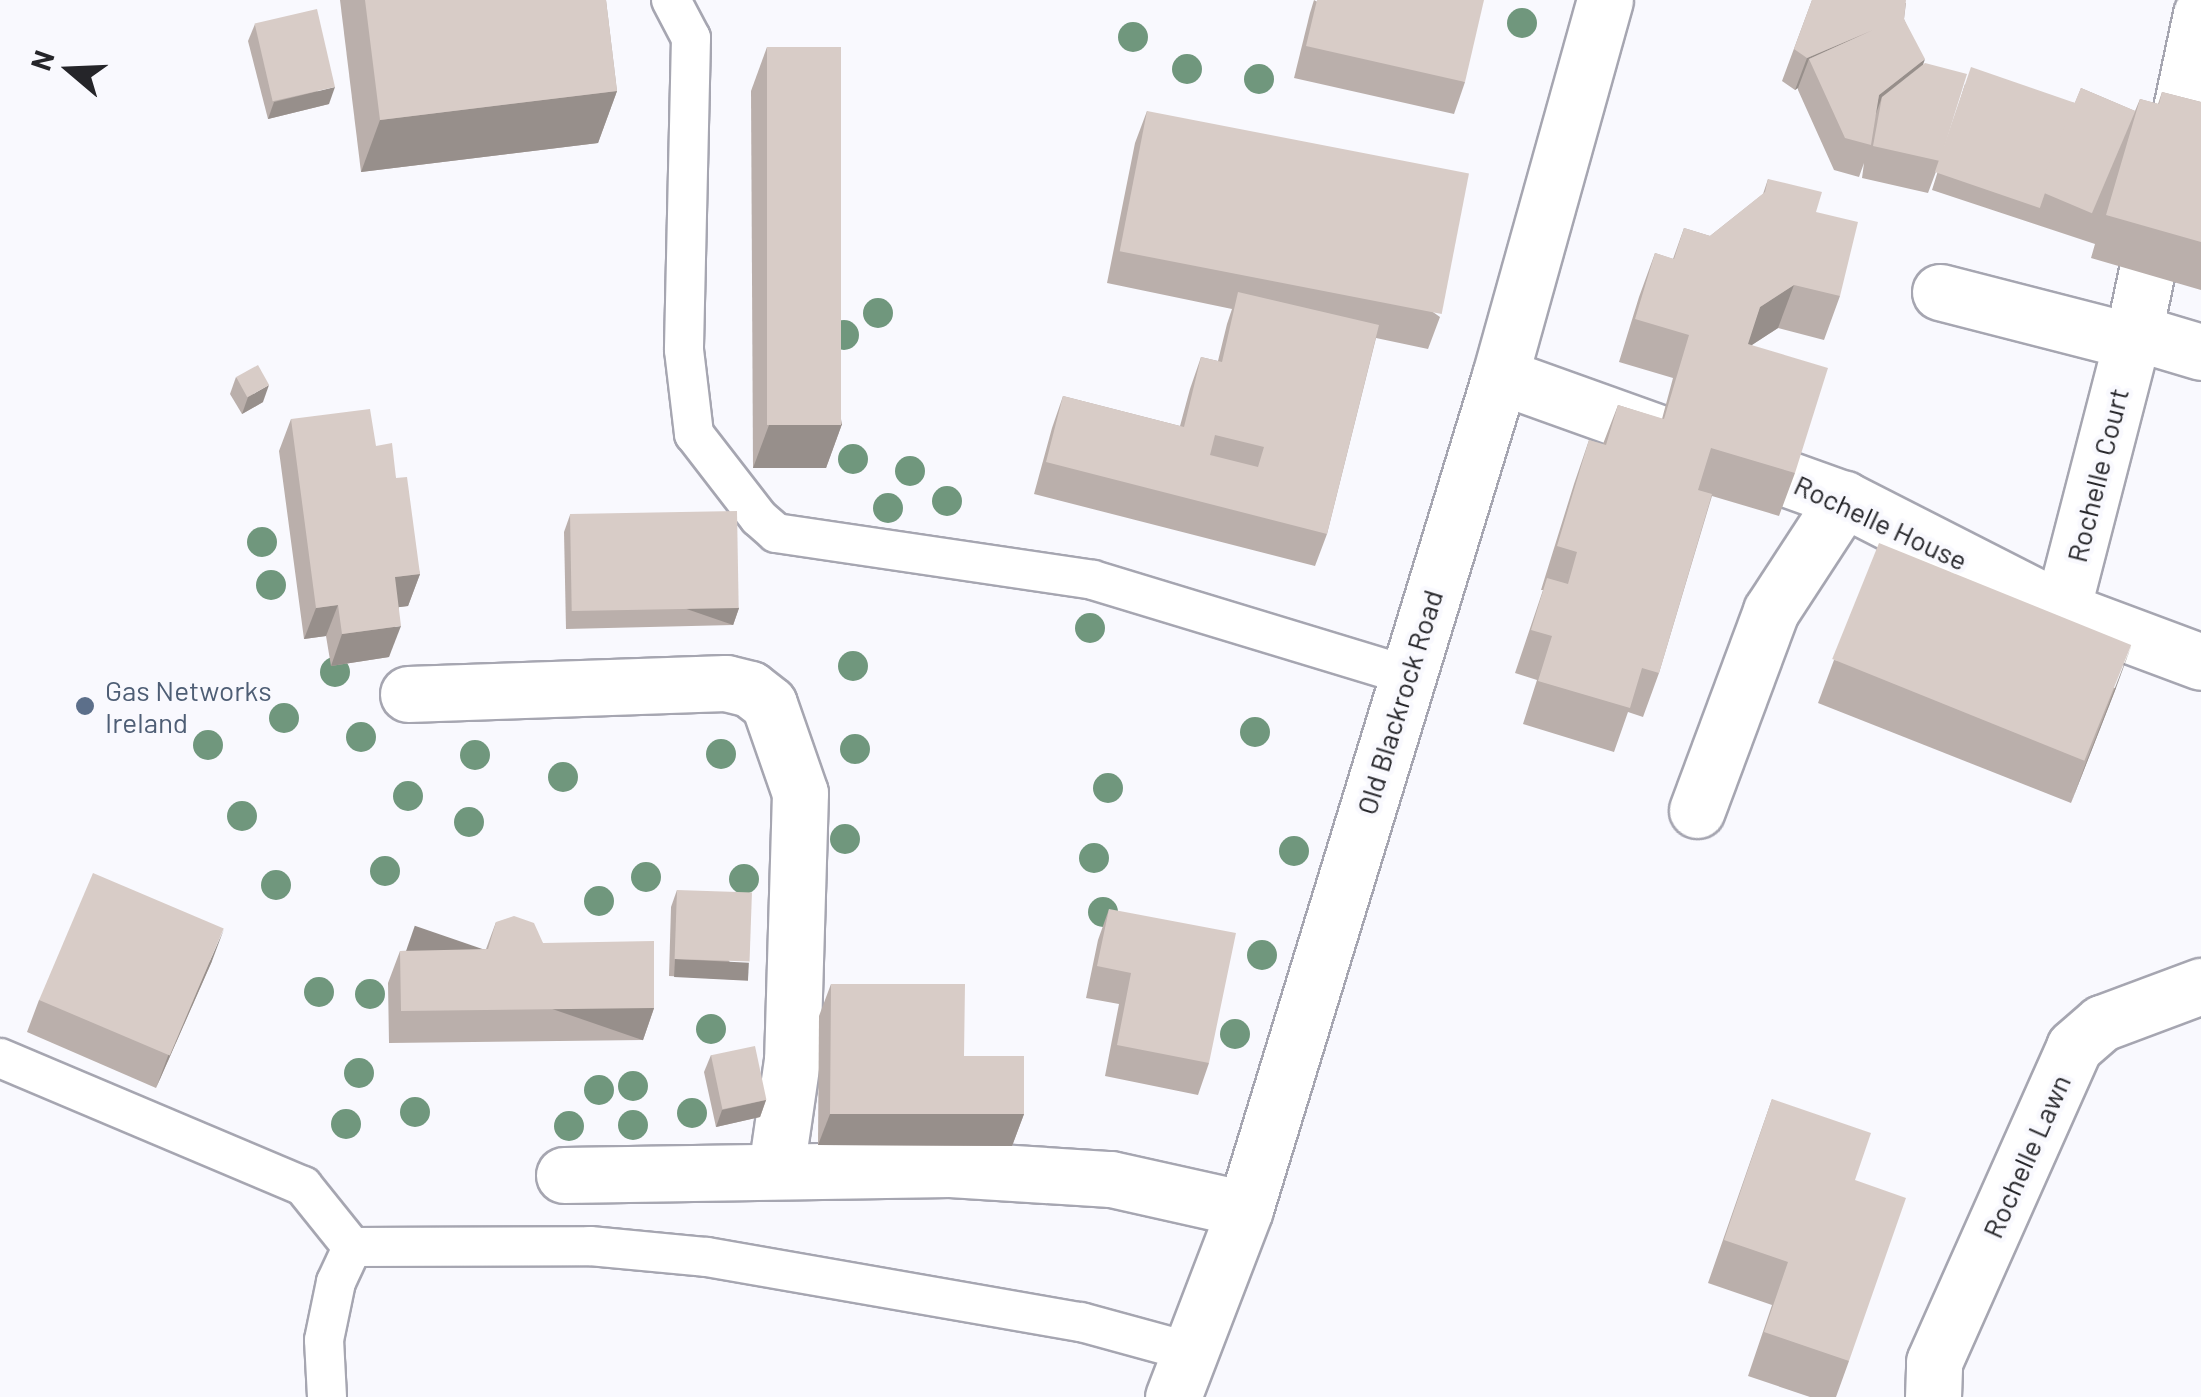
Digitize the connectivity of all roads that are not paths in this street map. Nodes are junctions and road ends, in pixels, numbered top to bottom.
1 (671, 0) edge
2 (1605, 0) edge
3 (2201, 14) edge
4 (1940, 292) dead end
5 (2132, 337) junction
6 (2201, 352) edge
7 (1500, 376) junction
8 (1844, 499) junction
9 (2062, 610) junction
10 (2201, 662) edge
11 (1408, 676) junction
12 (408, 694) dead end
13 (1697, 810) dead end
14 (2201, 986) edge
15 (0, 1058) edge
16 (776, 1170) junction
17 (564, 1175) dead end
18 (1244, 1209) junction
19 (352, 1247) junction
20 (1183, 1375) edge
21 (327, 1397) edge
22 (1933, 1397) edge

1 - 11 lane
2 - 7 street, Old Blackrock Road
3 - 5 street, Rochelle Court
4 - 5 street
5 - 6 street
5 - 9 street, Rochelle Court
7 - 8 street, Rochelle House
7 - 11 street, Old Blackrock Road
8 - 9 street, Rochelle House
8 - 13 street
9 - 10 street, Rochelle House
11 - 18 street, Old Blackrock Road
12 - 16 street
14 - 22 street, Rochelle Lawn
15 - 19 lane
16 - 17 street
16 - 18 street
18 - 20 street, Old Blackrock Road
19 - 20 lane
19 - 21 lane

